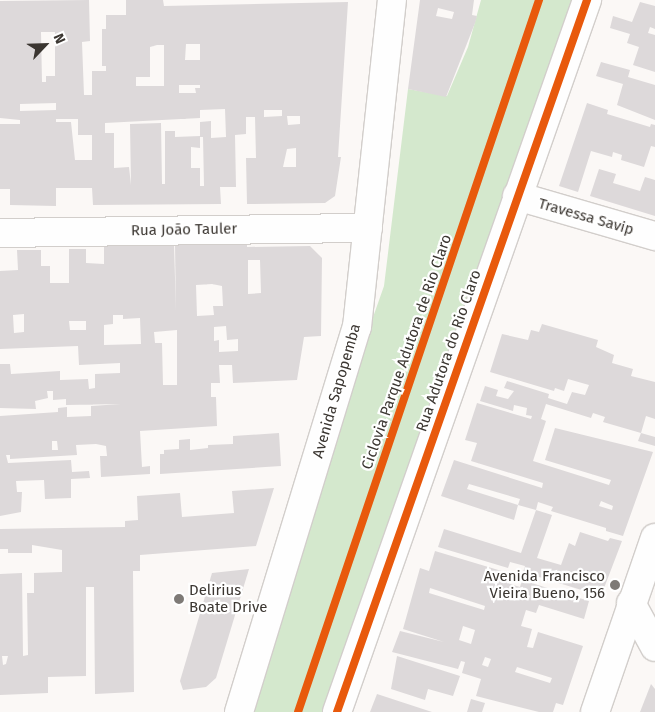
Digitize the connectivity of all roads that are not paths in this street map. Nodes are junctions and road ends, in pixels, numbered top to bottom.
1 (392, 0) edge
2 (587, 0) edge
3 (518, 196) junction
4 (368, 228) junction
5 (0, 232) edge
6 (655, 236) edge
7 (655, 538) edge
8 (631, 603) junction
9 (655, 647) edge
10 (239, 712) edge
11 (337, 712) edge
12 (595, 712) edge

1 - 4 street, Avenida Sapopemba
2 - 3 street, Rua Adutora do Rio Claro
3 - 6 street, Travessa Savip
3 - 11 street, Rua Adutora do Rio Claro
4 - 5 street, Rua João Tauler
4 - 10 street, Avenida Sapopemba
7 - 8 street
8 - 9 street
8 - 12 street

